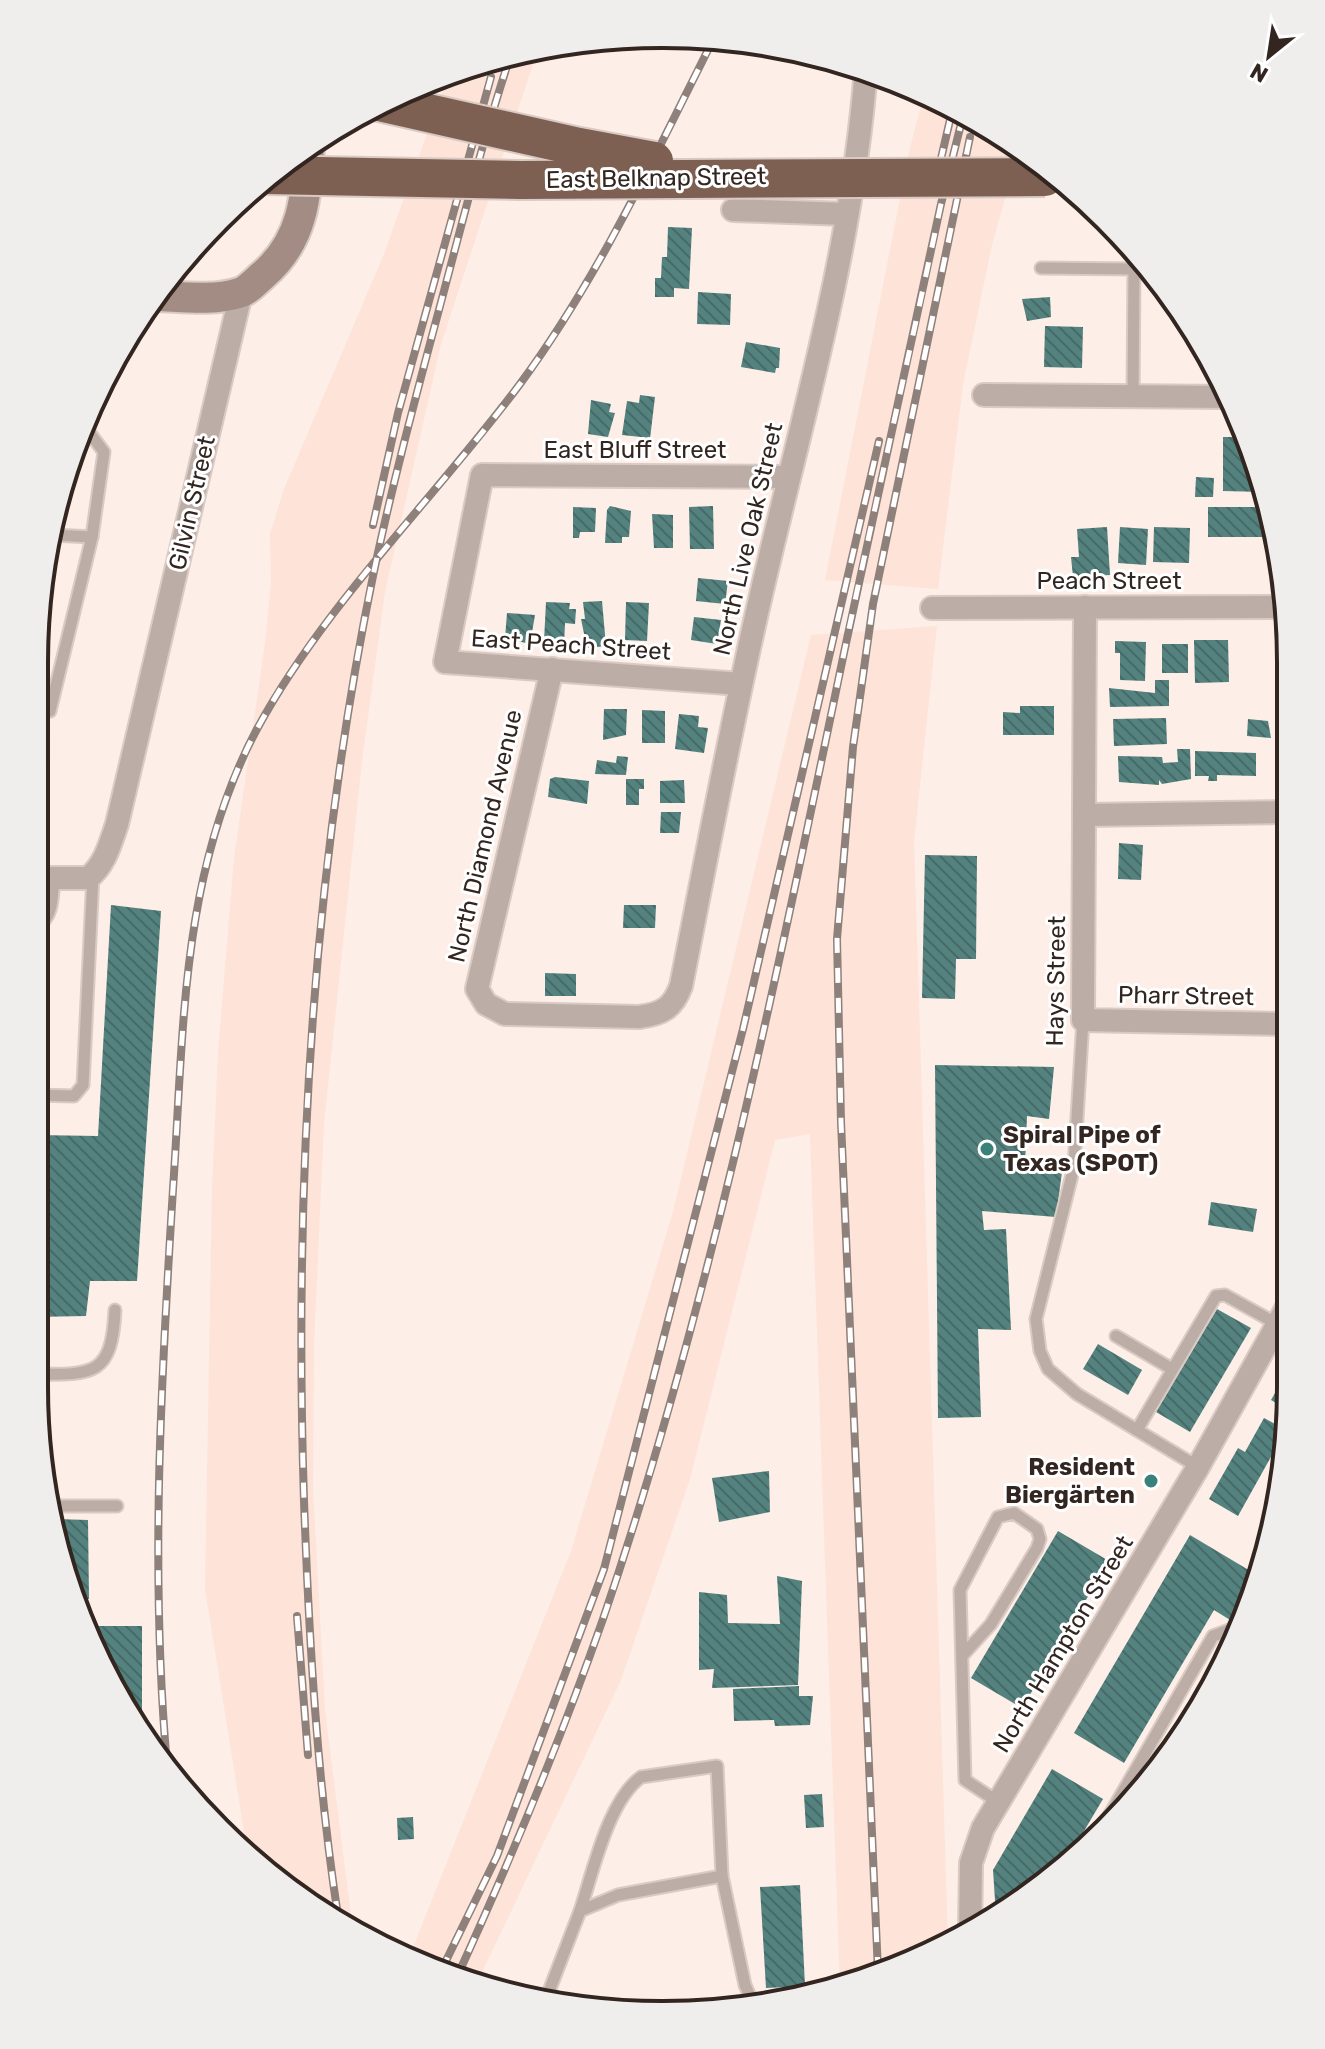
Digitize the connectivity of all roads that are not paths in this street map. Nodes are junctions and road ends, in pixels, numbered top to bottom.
1 (865, 83) edge
2 (401, 107) edge
3 (308, 161) edge
4 (287, 175) edge
5 (809, 177) junction
6 (1039, 177) edge
7 (733, 210) dead end
8 (846, 214) junction
9 (1041, 268) dead end
10 (241, 293) junction
11 (169, 297) edge
12 (984, 395) dead end
13 (1133, 396) junction
14 (1217, 397) edge
15 (92, 436) edge
16 (789, 477) junction
17 (62, 535) edge
18 (92, 537) junction
19 (1085, 607) junction
20 (1274, 607) edge
21 (932, 608) dead end
22 (445, 662) joint
23 (552, 669) junction
24 (741, 684) junction
25 (48, 711) edge
26 (1277, 812) edge
27 (1084, 815) junction
28 (93, 875) junction
29 (48, 878) edge
30 (48, 890) edge
31 (48, 919) edge
32 (661, 1014) joint
33 (1083, 1020) junction
34 (1277, 1024) edge
35 (48, 1095) edge
36 (115, 1310) dead end
37 (1277, 1315) edge
38 (1277, 1328) edge
39 (1116, 1336) dead end
40 (1172, 1369) junction
41 (48, 1374) edge
42 (1137, 1430) junction
43 (1198, 1467) junction
44 (60, 1506) edge
45 (117, 1506) dead end
46 (1226, 1631) edge
47 (962, 1656) junction
48 (1120, 1798) edge
49 (998, 1802) junction
50 (722, 1876) junction
51 (580, 1911) junction
52 (970, 1919) edge
53 (549, 1990) edge
54 (749, 1995) edge

1 - 8 street, North Live Oak Street
2 - 5 highway, bridge
3 - 10 main road
4 - 5 highway, East Belknap Street, bridge
5 - 6 highway, East Belknap Street, bridge
7 - 8 street, East Belknap Street
8 - 16 street, North Live Oak Street
9 - 13 lane
10 - 11 main road
10 - 28 street, Gilvin Street
12 - 13 street
13 - 14 street
15 - 18 lane
16 - 22 street, East Bluff Street
16 - 24 street, North Live Oak Street
17 - 18 lane
18 - 25 lane
19 - 20 street, Peach Street
19 - 21 street, Peach Street
19 - 27 street, Hays Street
22 - 23 street, East Peach Street
23 - 24 street, East Peach Street
23 - 32 street, North Diamond Avenue
24 - 32 street, North Live Oak Street
26 - 27 street
27 - 33 street, Hays Street
28 - 29 street
28 - 35 lane
30 - 31 lane
33 - 34 street, Pharr Street
33 - 42 lane, Hays Street
36 - 41 lane
37 - 40 lane
38 - 43 street, North Hampton Street
39 - 40 lane
40 - 42 lane
42 - 43 lane
43 - 49 street, North Hampton Street
44 - 45 lane
46 - 48 lane
47 - 47 lane
47 - 49 lane
49 - 52 street, North Hampton Street
50 - 51 lane
50 - 51 lane
50 - 54 lane
51 - 53 lane

